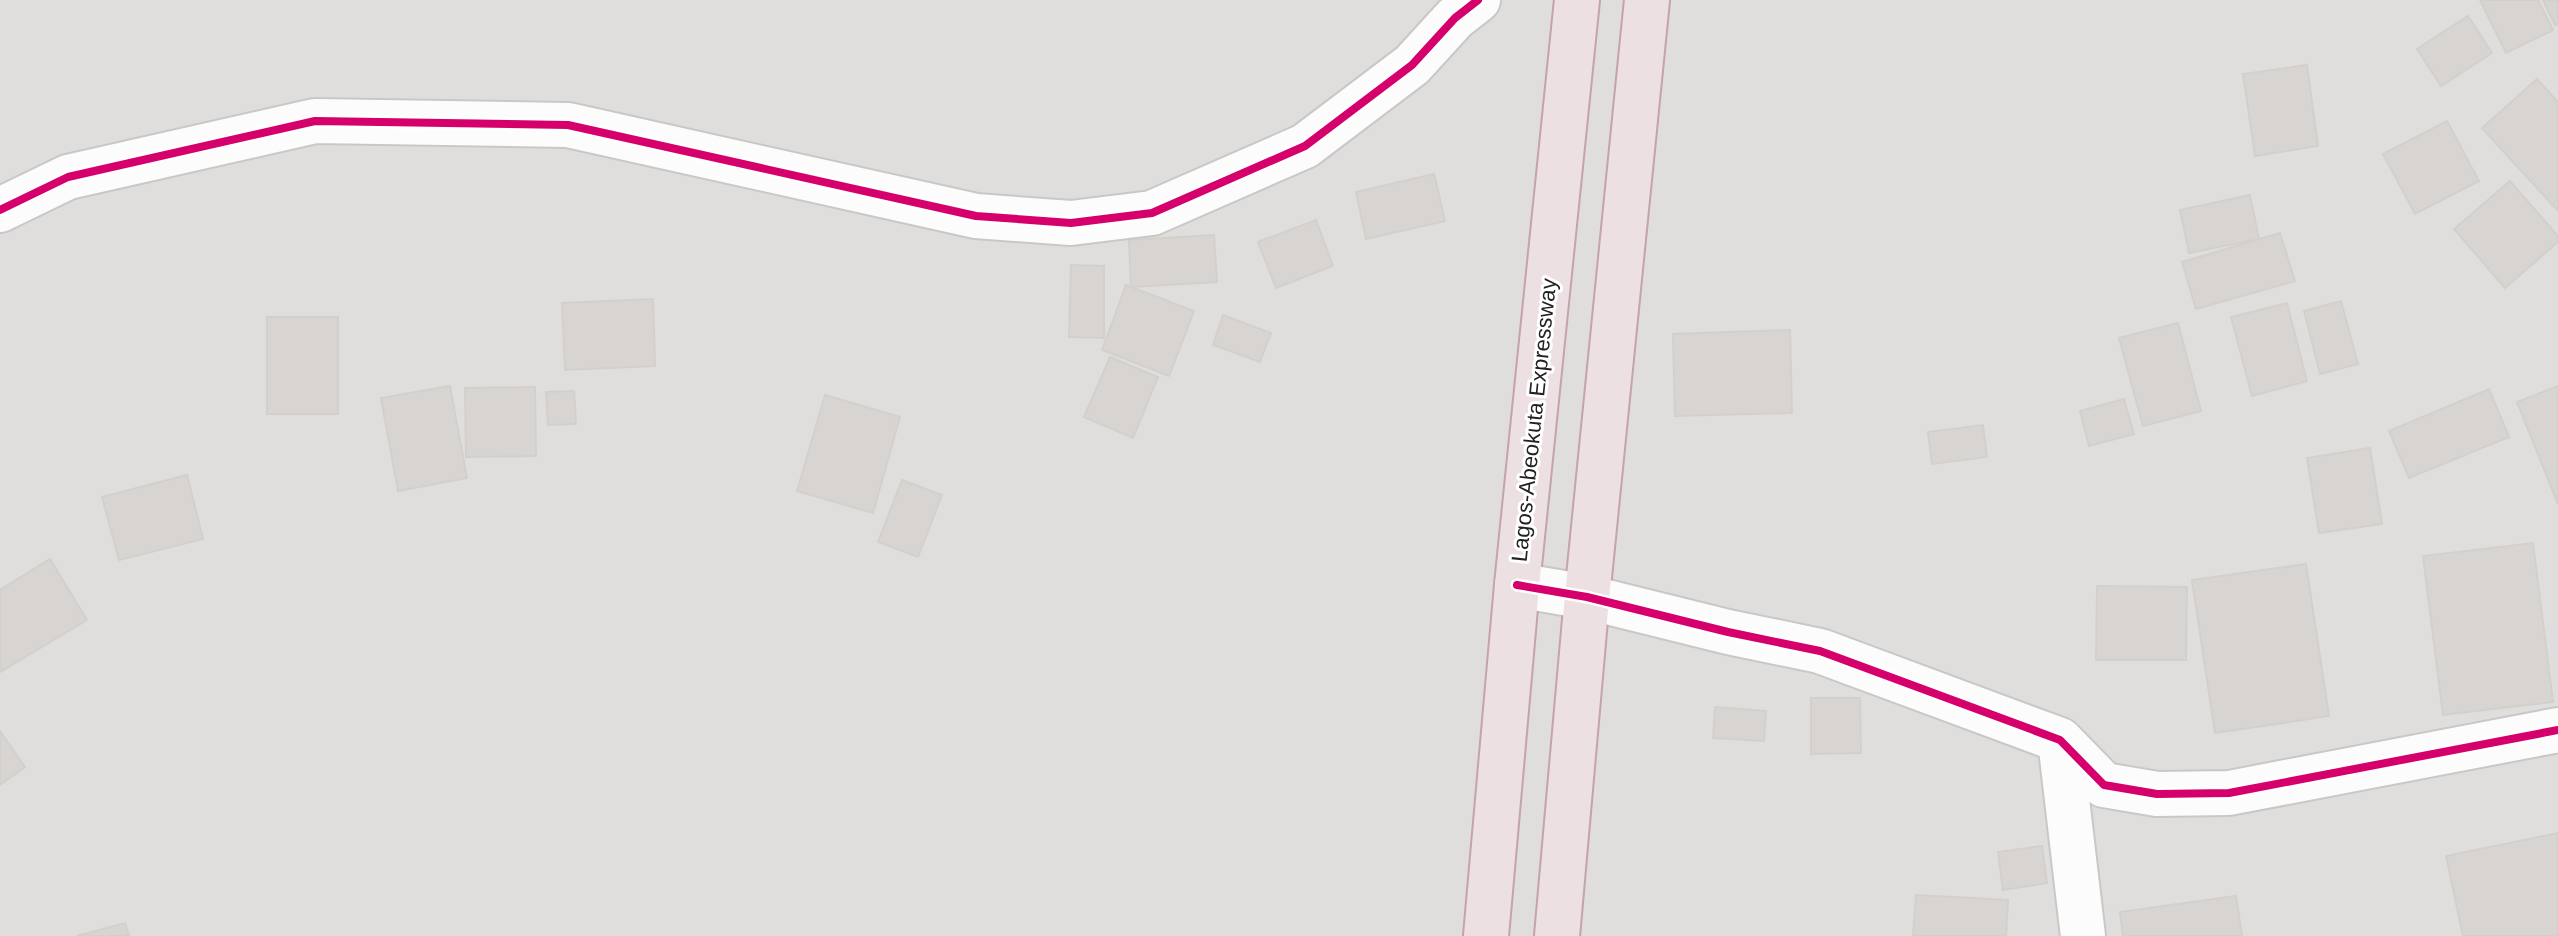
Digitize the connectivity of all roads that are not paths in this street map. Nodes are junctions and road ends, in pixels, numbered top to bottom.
1 (1478, 0) edge
2 (1577, 0) edge
3 (1647, 0) edge
4 (0, 210) edge
5 (1517, 585) junction
6 (1587, 597) junction
7 (2558, 730) edge
8 (2060, 740) junction
9 (1486, 936) edge
10 (1557, 936) edge
11 (2083, 936) edge

1 - 4 street
2 - 5 highway, Lagos-Abeokuta Expressway
3 - 6 highway
5 - 6 street
5 - 9 highway, Lagos-Abeokuta Expressway
6 - 8 street
6 - 10 highway
7 - 8 street
8 - 11 street

